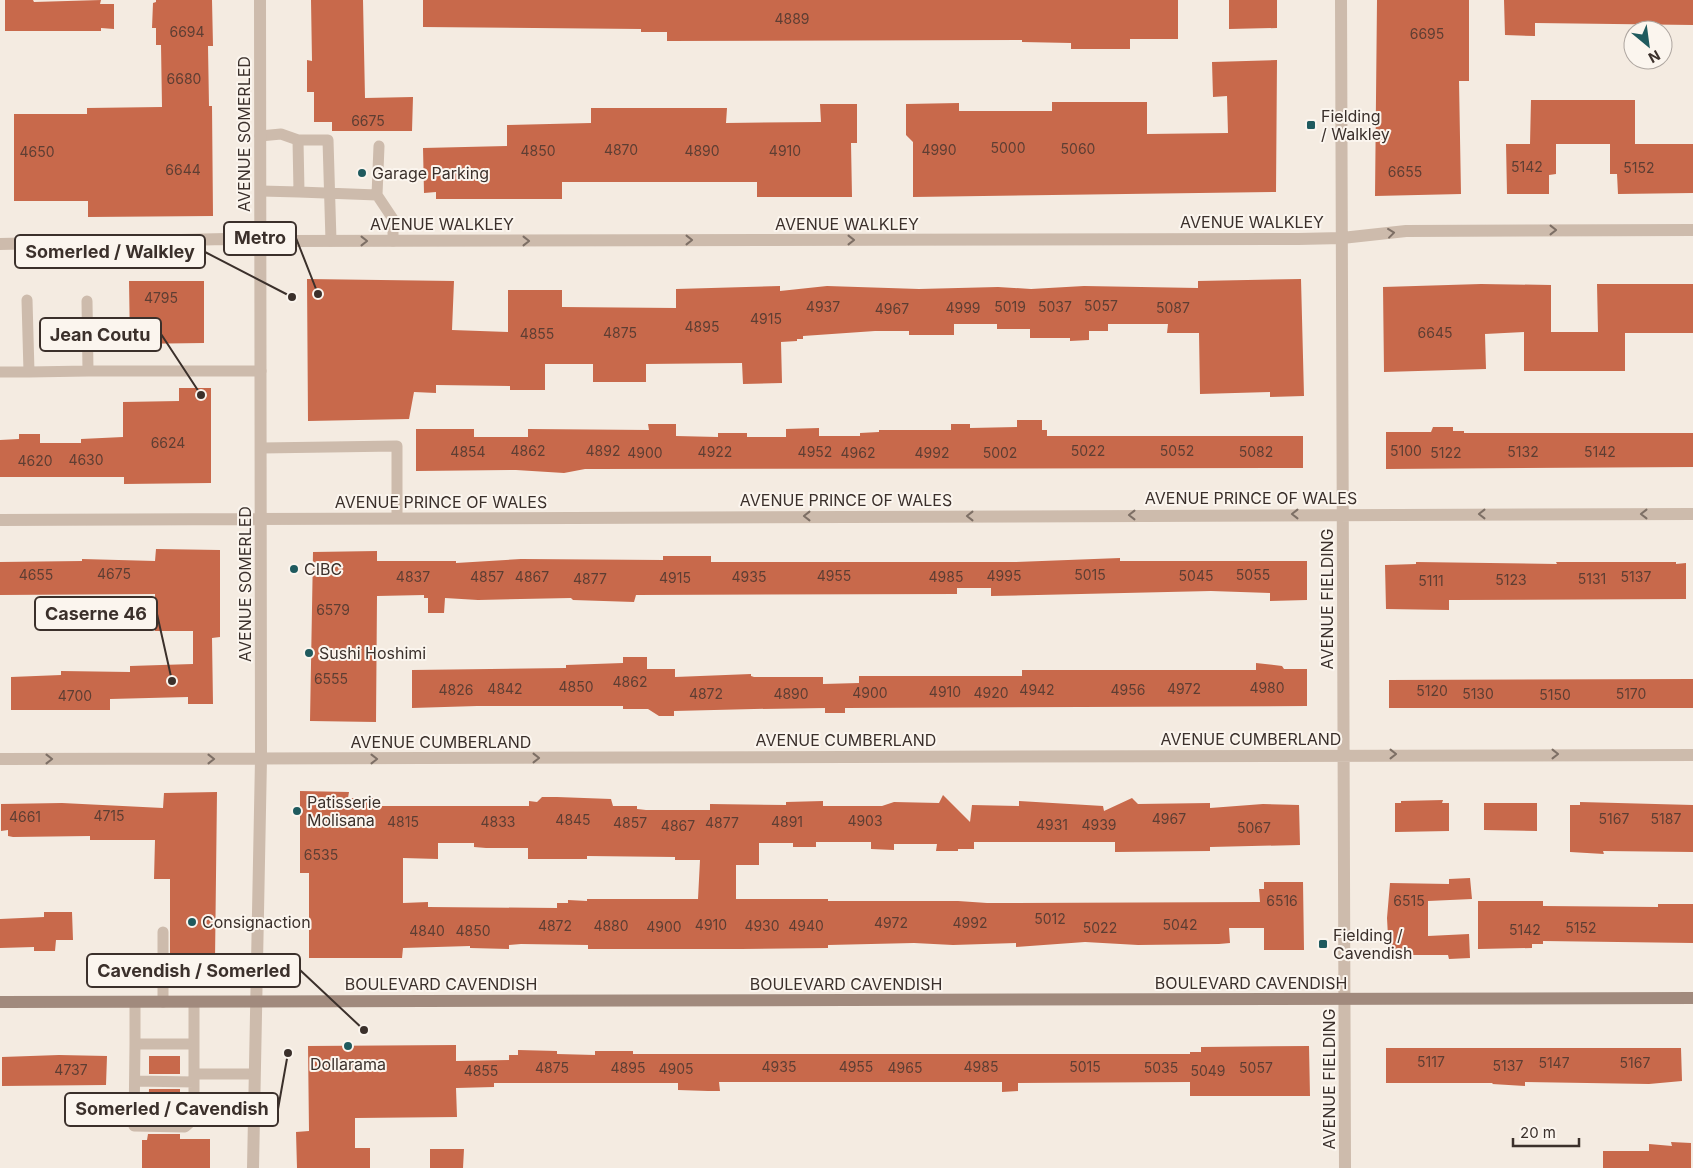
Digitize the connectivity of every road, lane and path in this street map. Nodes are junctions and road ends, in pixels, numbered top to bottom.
1 (260, 0) edge
2 (1342, 0) edge
3 (260, 136) junction
4 (298, 140) junction
5 (379, 146) dead end
6 (260, 191) junction
7 (299, 192) junction
8 (329, 193) junction
9 (377, 195) junction
10 (1693, 230) edge
11 (1342, 238) junction
12 (261, 240) junction
13 (331, 241) junction
14 (392, 241) junction
15 (0, 244) edge
16 (27, 300) dead end
17 (87, 302) dead end
18 (88, 371) junction
19 (262, 371) junction
20 (0, 372) edge
21 (29, 372) junction
22 (262, 448) junction
23 (1344, 514) junction
24 (1693, 514) edge
25 (397, 518) junction
26 (262, 519) junction
27 (0, 520) edge
28 (1344, 755) junction
29 (1693, 755) edge
30 (0, 759) edge
31 (261, 759) junction
32 (163, 932) dead end
33 (1693, 998) edge
34 (1346, 999) junction
35 (257, 1001) junction
36 (0, 1002) edge
37 (135, 1002) junction
38 (163, 1002) junction
39 (194, 1002) junction
40 (135, 1044) junction
41 (194, 1044) junction
42 (253, 1074) junction
43 (194, 1078) junction
44 (135, 1081) junction
45 (253, 1119) junction
46 (194, 1120) junction
47 (253, 1168) edge
48 (1345, 1168) edge

1 - 3 street, AVENUE SOMERLED
2 - 11 street, AVENUE FIELDING
3 - 4 lane
3 - 6 street, AVENUE SOMERLED
4 - 7 lane
4 - 8 lane
5 - 9 lane
6 - 7 lane
6 - 12 street, AVENUE SOMERLED
7 - 8 lane
8 - 9 lane
8 - 13 lane
9 - 14 lane
11 -> 10 street, AVENUE WALKLEY
14 -> 11 street, AVENUE WALKLEY
11 - 23 street, AVENUE FIELDING
12 - 13 street, AVENUE WALKLEY
12 - 15 street, AVENUE WALKLEY
12 - 19 street, AVENUE SOMERLED
13 -> 14 street, AVENUE WALKLEY
16 - 21 lane
17 - 18 lane
18 - 19 lane
18 - 21 lane
19 - 22 street, AVENUE SOMERLED
20 - 21 lane
22 - 25 lane
22 - 26 street, AVENUE SOMERLED
24 -> 23 street, AVENUE PRINCE OF WALES
23 -> 25 street, AVENUE PRINCE OF WALES
23 - 28 street, AVENUE FIELDING
25 - 26 street, AVENUE PRINCE OF WALES
26 - 27 street, AVENUE PRINCE OF WALES
26 - 31 street, AVENUE SOMERLED
28 -> 29 street, AVENUE CUMBERLAND
31 -> 28 street, AVENUE CUMBERLAND
28 - 34 street, AVENUE FIELDING
30 -> 31 street, AVENUE CUMBERLAND
31 - 35 street, AVENUE SOMERLED
32 - 38 lane
33 - 34 main road, BOULEVARD CAVENDISH
34 - 35 main road, BOULEVARD CAVENDISH
34 - 48 street, AVENUE FIELDING
35 - 39 main road, BOULEVARD CAVENDISH
35 - 42 street, AVENUE SOMERLED
36 - 37 main road, BOULEVARD CAVENDISH
37 - 38 main road, BOULEVARD CAVENDISH
37 - 40 lane
38 - 39 main road, BOULEVARD CAVENDISH
39 - 41 lane
40 - 41 lane
40 - 44 lane
41 - 43 lane
42 - 43 lane
42 - 45 street, AVENUE SOMERLED
43 - 44 lane
43 - 46 lane
44 - 46 lane
45 - 46 lane
45 - 47 street, AVENUE SOMERLED

